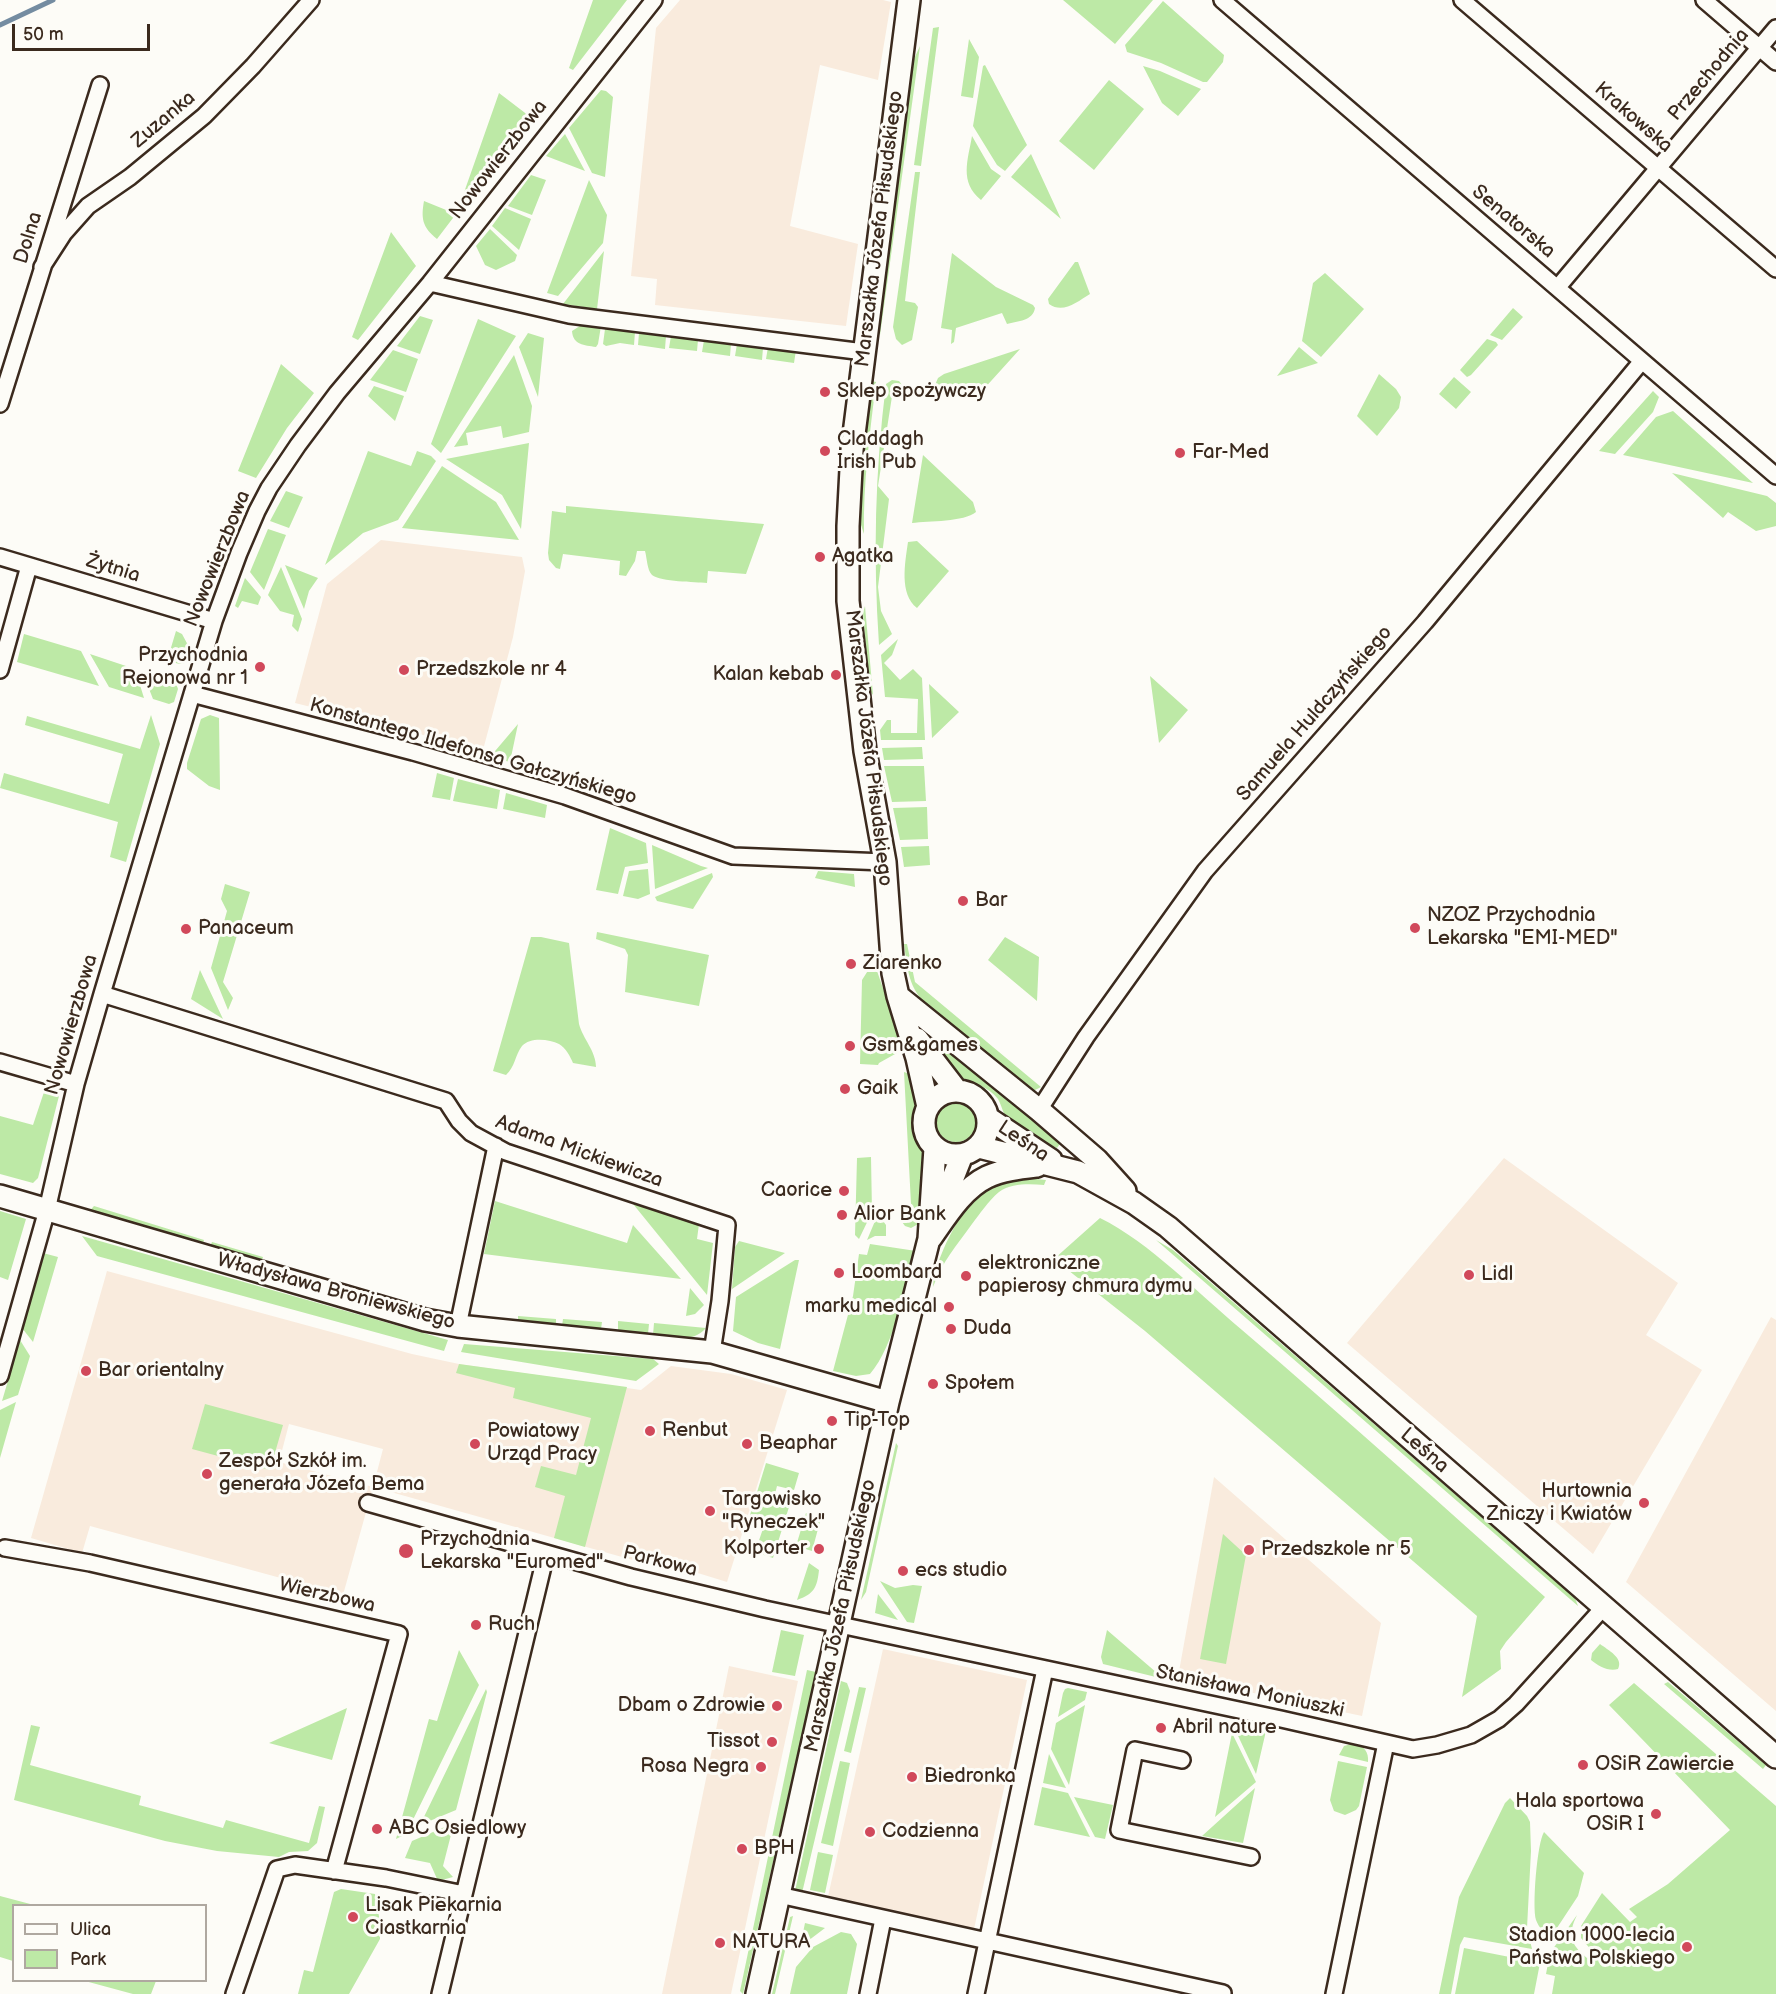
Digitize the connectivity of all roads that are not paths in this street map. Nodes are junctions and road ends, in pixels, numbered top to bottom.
1 (310, 0) edge
2 (654, 0) edge
3 (909, 0) edge
4 (1222, 0) edge
5 (1462, 0) edge
6 (1704, 0) edge
7 (1776, 28) edge
8 (1760, 48) junction
9 (1776, 62) edge
10 (100, 85) dead end
11 (1658, 168) junction
12 (42, 267) junction
13 (1776, 269) edge
14 (429, 283) junction
15 (1558, 287) junction
16 (864, 352) junction
17 (1642, 361) junction
18 (0, 404) edge
19 (1776, 476) edge
20 (0, 557) edge
21 (29, 566) junction
22 (214, 621) junction
23 (0, 670) edge
24 (192, 694) junction
25 (885, 862) junction
26 (102, 994) junction
27 (898, 996) junction
28 (909, 1029) junction
29 (0, 1062) edge
30 (76, 1084) junction
31 (957, 1091) junction
32 (928, 1107) junction
33 (1039, 1110) junction
34 (988, 1119) junction
35 (496, 1146) junction
36 (935, 1148) junction
37 (970, 1151) junction
38 (1052, 1165) junction
39 (0, 1196) edge
40 (1134, 1203) junction
41 (47, 1210) junction
42 (929, 1239) junction
43 (458, 1326) junction
44 (712, 1352) junction
45 (0, 1376) edge
46 (888, 1402) junction
47 (368, 1503) dead end
48 (5, 1548) dead end
49 (546, 1554) junction
50 (1604, 1607) junction
51 (839, 1626) junction
52 (1045, 1670) junction
53 (1386, 1743) junction
54 (1776, 1757) edge
55 (1182, 1760) dead end
56 (1251, 1857) dead end
57 (334, 1871) junction
58 (464, 1894) junction
59 (779, 1895) junction
60 (883, 1919) junction
61 (987, 1942) junction
62 (1223, 1993) edge
63 (234, 1994) edge
64 (440, 1994) edge
65 (757, 1994) edge
66 (868, 1994) edge
67 (976, 1994) edge
68 (1334, 1994) edge

1 - 12 street, Zuzanka
2 - 14 street, Nowowierzbowa
3 - 16 street, Marszałka Józefa Piłsudskiego
4 - 15 street, Senatorska
5 - 11 street, Krakowska
6 - 8 street
7 - 8 street, Przechodnia
8 - 9 street
8 - 11 street, Przechodnia
10 - 12 street, Dolna
11 - 13 street, Krakowska
11 - 15 street, Przechodnia
12 - 18 street, Dolna
14 - 16 street
14 - 22 street, Nowowierzbowa
15 - 17 street, Senatorska
16 - 25 street, Marszałka Józefa Piłsudskiego
17 - 19 street, Senatorska
17 - 33 street, Samuela Huldczyńskiego
20 - 21 street, Żytnia
21 - 22 street, Żytnia
21 - 23 street
22 - 24 street, Nowowierzbowa
24 - 25 street, Konstantego Ildefonsa Gałczyńskiego
24 - 26 street, Nowowierzbowa
25 - 27 street, Marszałka Józefa Piłsudskiego
26 - 30 street, Nowowierzbowa
26 - 35 street, Adama Mickiewicza
27 - 28 street, Marszałka Józefa Piłsudskiego
27 - 33 street
28 - 31 street
28 - 32 street
29 - 30 street
30 - 41 street, Nowowierzbowa
31 - 32 street
31 - 34 street
32 - 36 street
33 - 40 street
34 - 37 street
34 - 38 street, Leśna
35 - 43 street
35 - 44 street, Adama Mickiewicza
36 - 37 street
36 - 42 street, Marszałka Józefa Piłsudskiego
37 - 38 street, Leśna
37 - 42 street, Marszałka Józefa Piłsudskiego
38 - 40 street, Leśna
38 - 42 street
39 - 41 street, Władysława Broniewskiego
40 - 50 street, Leśna
41 - 43 street, Władysława Broniewskiego
41 - 45 street
42 - 46 street, Marszałka Józefa Piłsudskiego
43 - 44 street, Władysława Broniewskiego
44 - 46 street, Władysława Broniewskiego
46 - 51 street, Marszałka Józefa Piłsudskiego
47 - 49 street, Parkowa
48 - 57 street, Wierzbowa
49 - 51 street, Parkowa
49 - 58 street
50 - 53 street, Stanisława Moniuszki
50 - 54 street, Leśna
51 - 52 street, Stanisława Moniuszki
51 - 59 street, Marszałka Józefa Piłsudskiego
52 - 53 street, Stanisława Moniuszki
52 - 61 street
53 - 68 street
55 - 56 street
57 - 58 street
57 - 63 street
58 - 64 street
59 - 60 street
59 - 65 street, Marszałka Józefa Piłsudskiego
60 - 61 street
60 - 66 street
61 - 62 street
61 - 67 street

